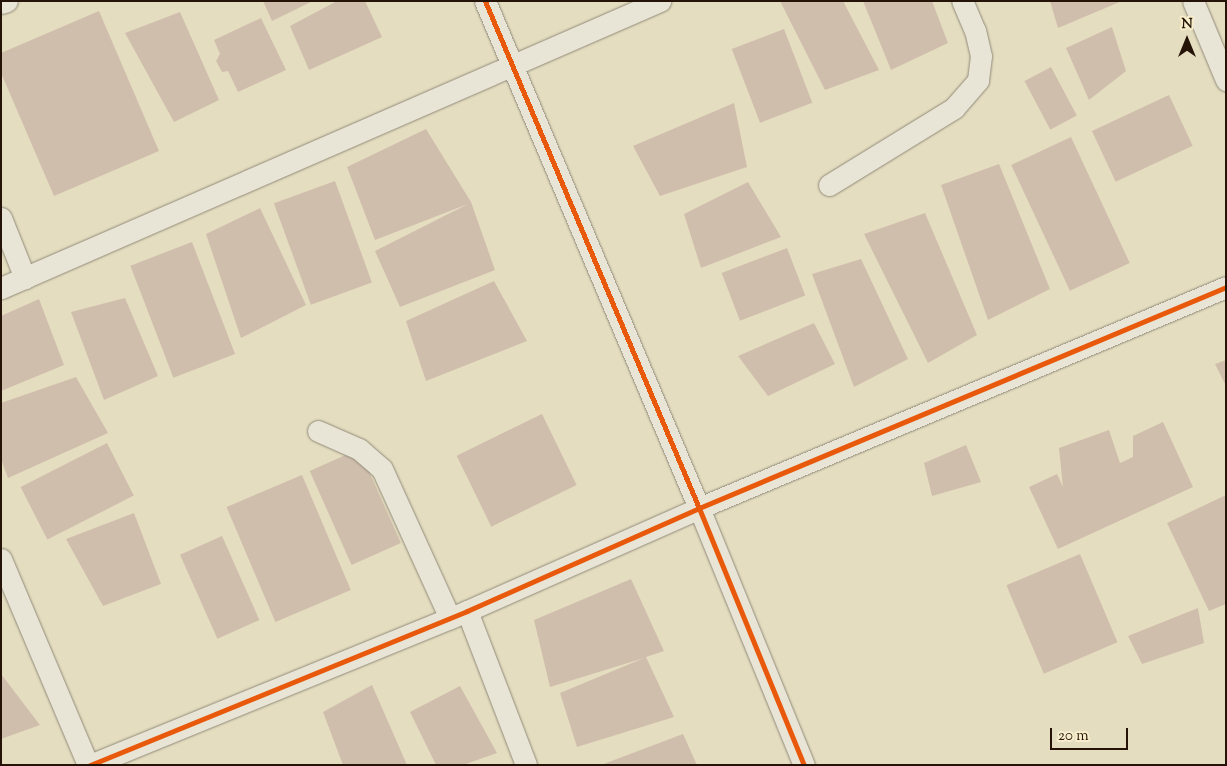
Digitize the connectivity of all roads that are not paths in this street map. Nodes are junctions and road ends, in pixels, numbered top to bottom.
1 (7, 1) edge
2 (486, 1) edge
3 (660, 1) edge
4 (962, 1) edge
5 (1193, 1) edge
6 (1, 3) edge
7 (511, 65) junction
8 (1226, 80) edge
9 (829, 185) dead end
10 (1, 218) edge
11 (25, 278) junction
12 (1226, 287) edge
13 (1, 288) edge
14 (318, 431) dead end
15 (699, 508) junction
16 (1, 559) edge
17 (459, 614) junction
18 (89, 765) edge
19 (526, 765) edge
20 (804, 765) edge

1 - 6 street
2 - 7 street
3 - 7 street
4 - 9 street
5 - 8 street
7 - 11 street
7 - 15 street
10 - 11 street
11 - 13 street
12 - 15 street
14 - 17 street
15 - 17 street
15 - 20 street
16 - 18 street
17 - 18 street
17 - 19 street

